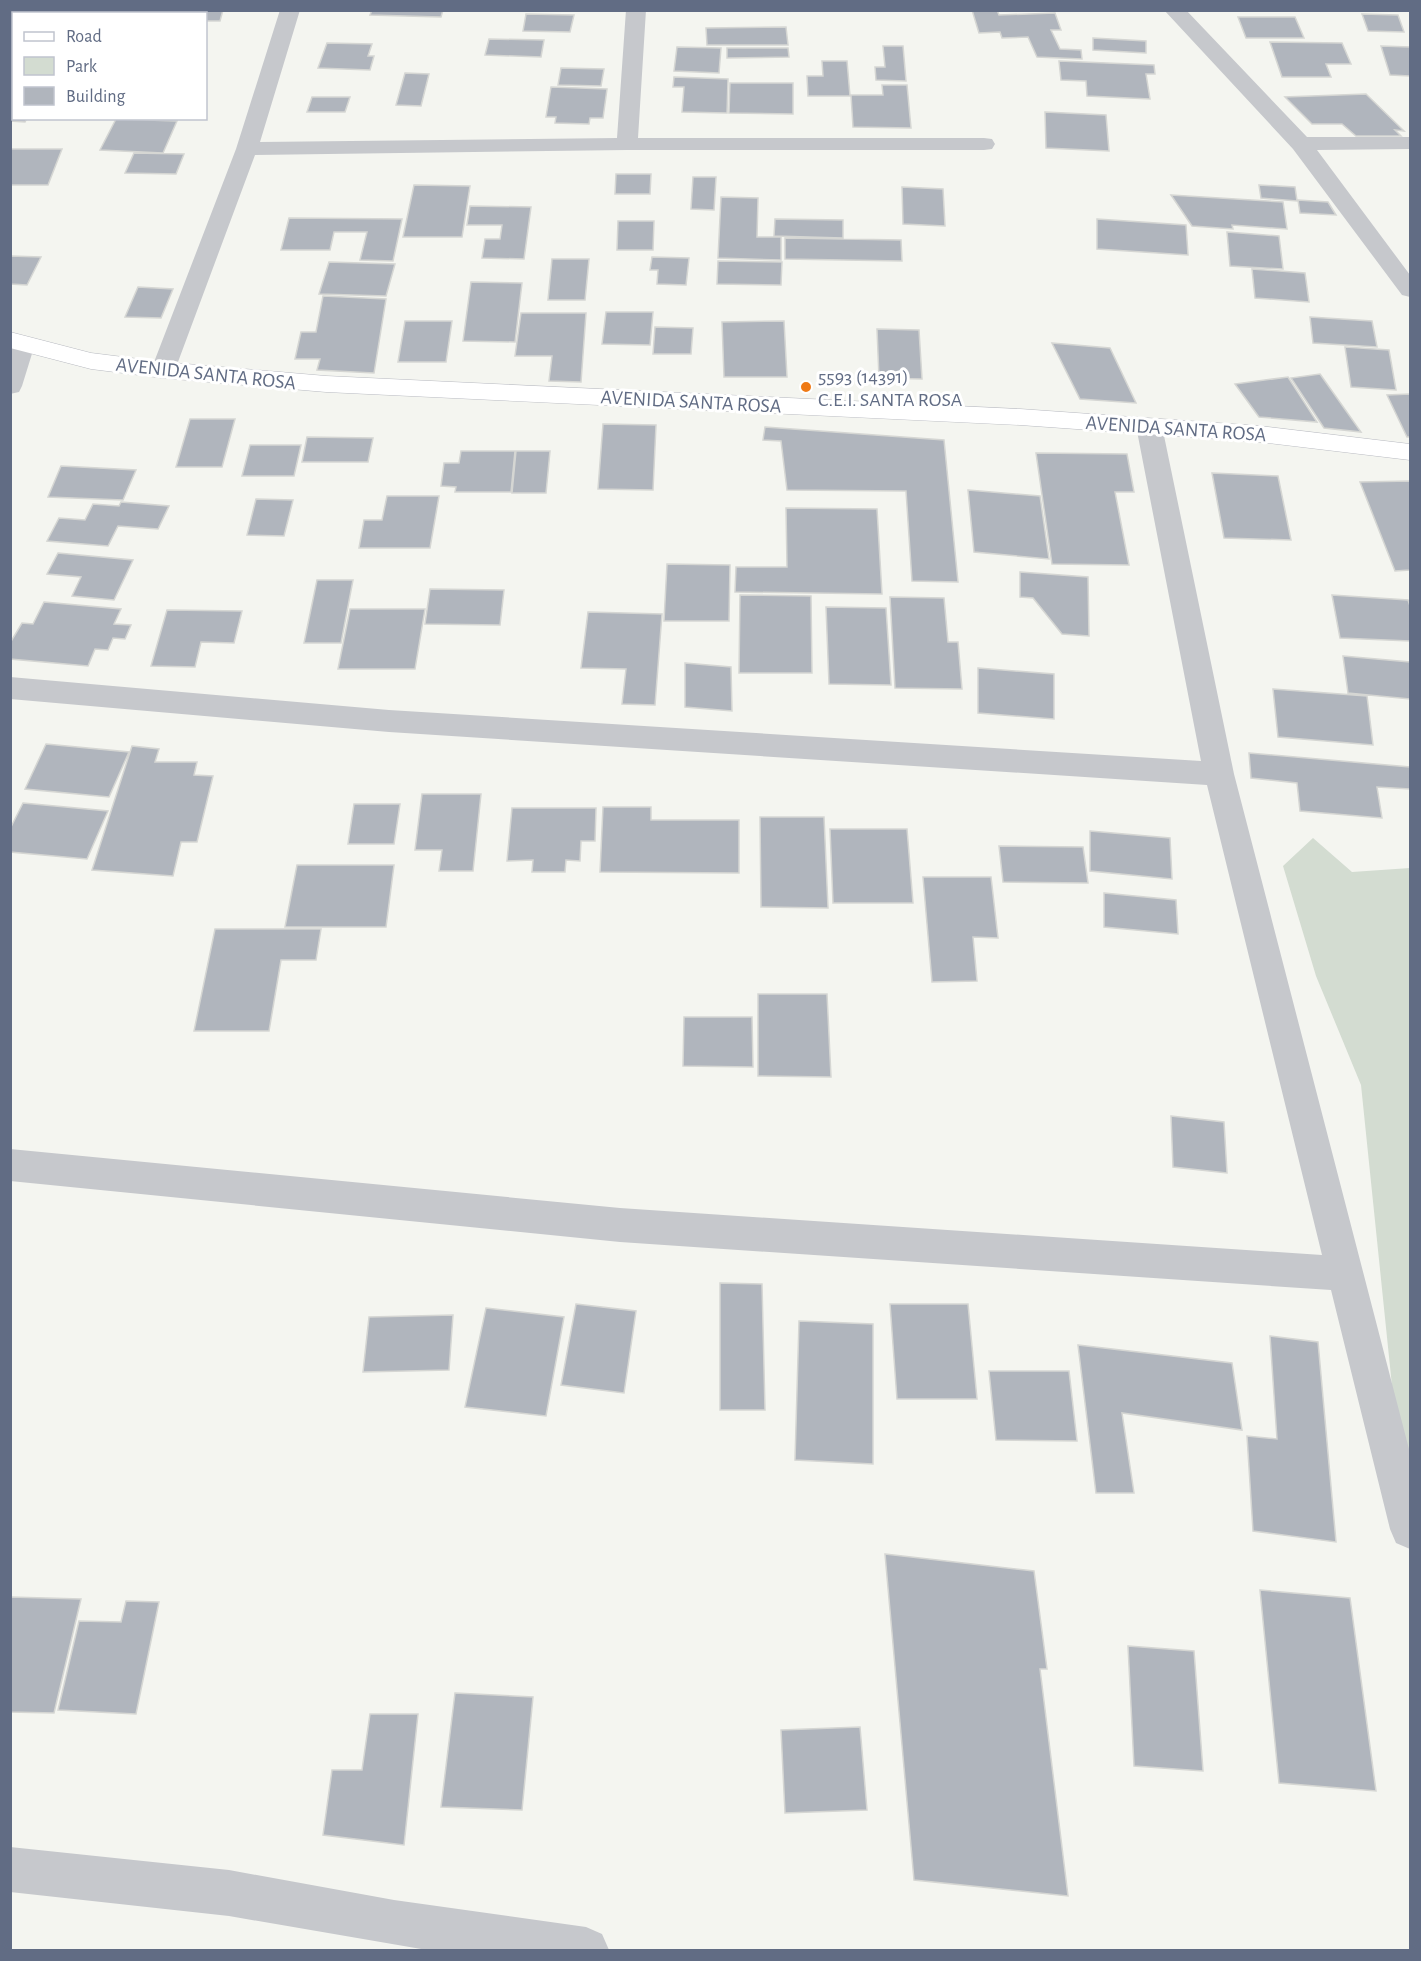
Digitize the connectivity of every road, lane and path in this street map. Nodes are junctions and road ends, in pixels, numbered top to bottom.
1 (290, 10) edge
2 (636, 10) edge
3 (1174, 10) edge
4 (627, 144) junction
5 (984, 144) dead end
6 (1301, 144) junction
7 (1410, 144) edge
8 (248, 149) junction
9 (1410, 290) edge
10 (17, 341) edge
11 (163, 370) junction
12 (10, 386) edge
13 (1149, 426) junction
14 (1410, 452) edge
15 (10, 688) edge
16 (1219, 774) junction
17 (10, 1165) edge
18 (1346, 1274) junction
19 (1410, 1530) edge
20 (10, 1869) edge
21 (586, 1950) edge

1 - 8 street
2 - 4 street
3 - 6 street
4 - 5 street
4 - 8 street
6 - 7 street
6 - 9 street
8 - 11 street
10 - 11 main road, AVENIDA SANTA ROSA
10 - 12 street
11 - 13 main road, AVENIDA SANTA ROSA
13 - 14 main road, AVENIDA SANTA ROSA
13 - 16 street
15 - 16 street
16 - 18 street
17 - 18 street
18 - 19 street
20 - 21 street

